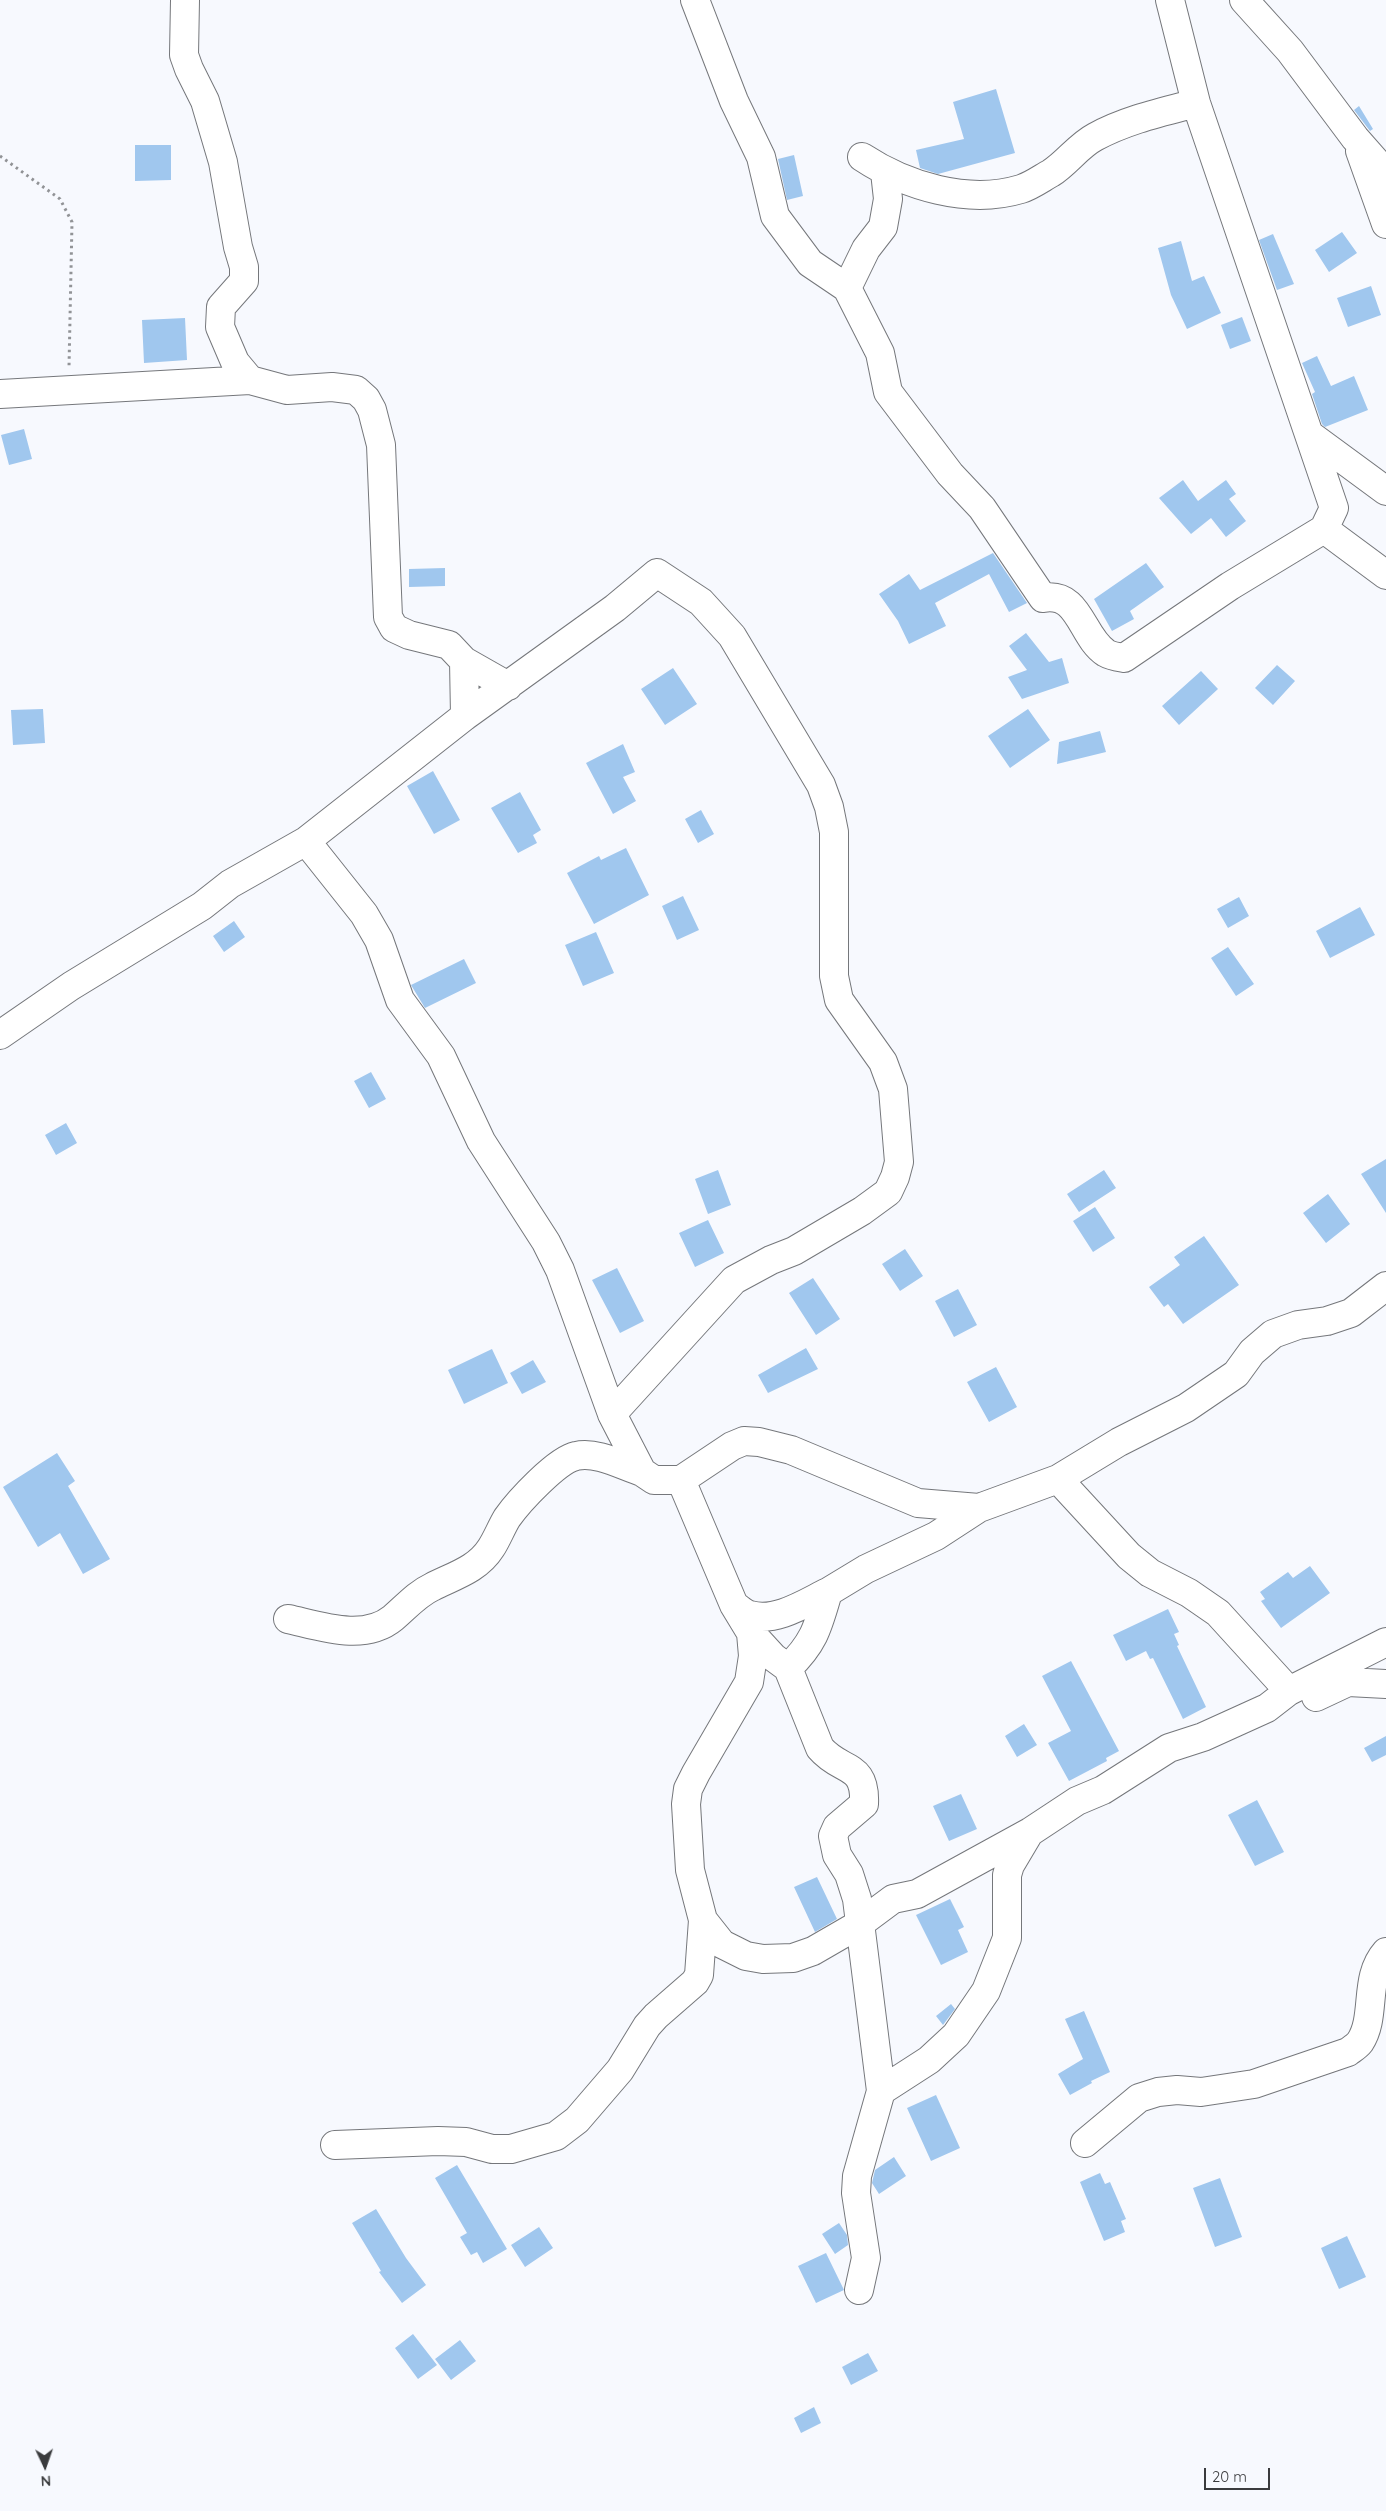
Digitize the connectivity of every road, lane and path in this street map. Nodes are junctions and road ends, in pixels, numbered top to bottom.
1 (186, 0) edge
2 (694, 0) edge
3 (1170, 0) edge
4 (1244, 0) edge
5 (1196, 102) junction
6 (1355, 138) junction
7 (0, 156) edge
8 (862, 157) dead end
9 (885, 172) junction
10 (1386, 173) edge
11 (1386, 224) edge
12 (847, 288) junction
13 (250, 380) junction
14 (68, 390) junction
15 (0, 394) edge
16 (1310, 435) junction
17 (1386, 491) edge
18 (1324, 529) junction
19 (1386, 575) edge
20 (464, 661) junction
21 (508, 686) junction
22 (465, 716) junction
23 (306, 841) junction
24 (0, 1035) edge
25 (1386, 1286) edge
26 (612, 1414) junction
27 (642, 1472) junction
28 (1058, 1479) junction
29 (681, 1480) junction
30 (979, 1508) junction
31 (828, 1592) junction
32 (734, 1605) junction
33 (288, 1619) dead end
34 (751, 1633) junction
35 (1386, 1642) edge
36 (788, 1668) junction
37 (1386, 1684) edge
38 (1289, 1691) junction
39 (1267, 1708) junction
40 (1030, 1832) junction
41 (849, 1874) junction
42 (893, 1899) junction
43 (703, 1920) junction
44 (858, 1925) junction
45 (1386, 1952) edge
46 (881, 2091) junction
47 (1085, 2143) dead end
48 (335, 2145) dead end
49 (859, 2290) dead end

1 - 13 street
2 - 12 street
3 - 5 street
4 - 6 street
5 - 9 street
5 - 16 street
6 - 10 street
6 - 11 street
7 - 14 path
8 - 9 street
9 - 12 street
12 - 18 street
13 - 14 street
13 - 20 street
14 - 15 street
16 - 17 street
16 - 18 street
18 - 19 street
20 - 21 street
20 - 22 street
21 - 22 street
21 - 26 street
22 - 23 street
23 - 24 street
23 - 26 street
25 - 28 street
26 - 27 street
27 - 29 street
27 - 33 street
28 - 30 street
28 - 38 street
29 - 30 street
29 - 32 street
30 - 31 street
31 - 32 street
31 - 36 street
32 - 34 street
34 - 36 street
34 - 43 street
35 - 38 street
36 - 41 street
37 - 39 street
38 - 39 street
39 - 40 street
40 - 42 street
40 - 46 street
41 - 42 street
41 - 44 street
42 - 44 street
43 - 44 street
43 - 48 street
44 - 46 street
45 - 47 street
46 - 49 street

